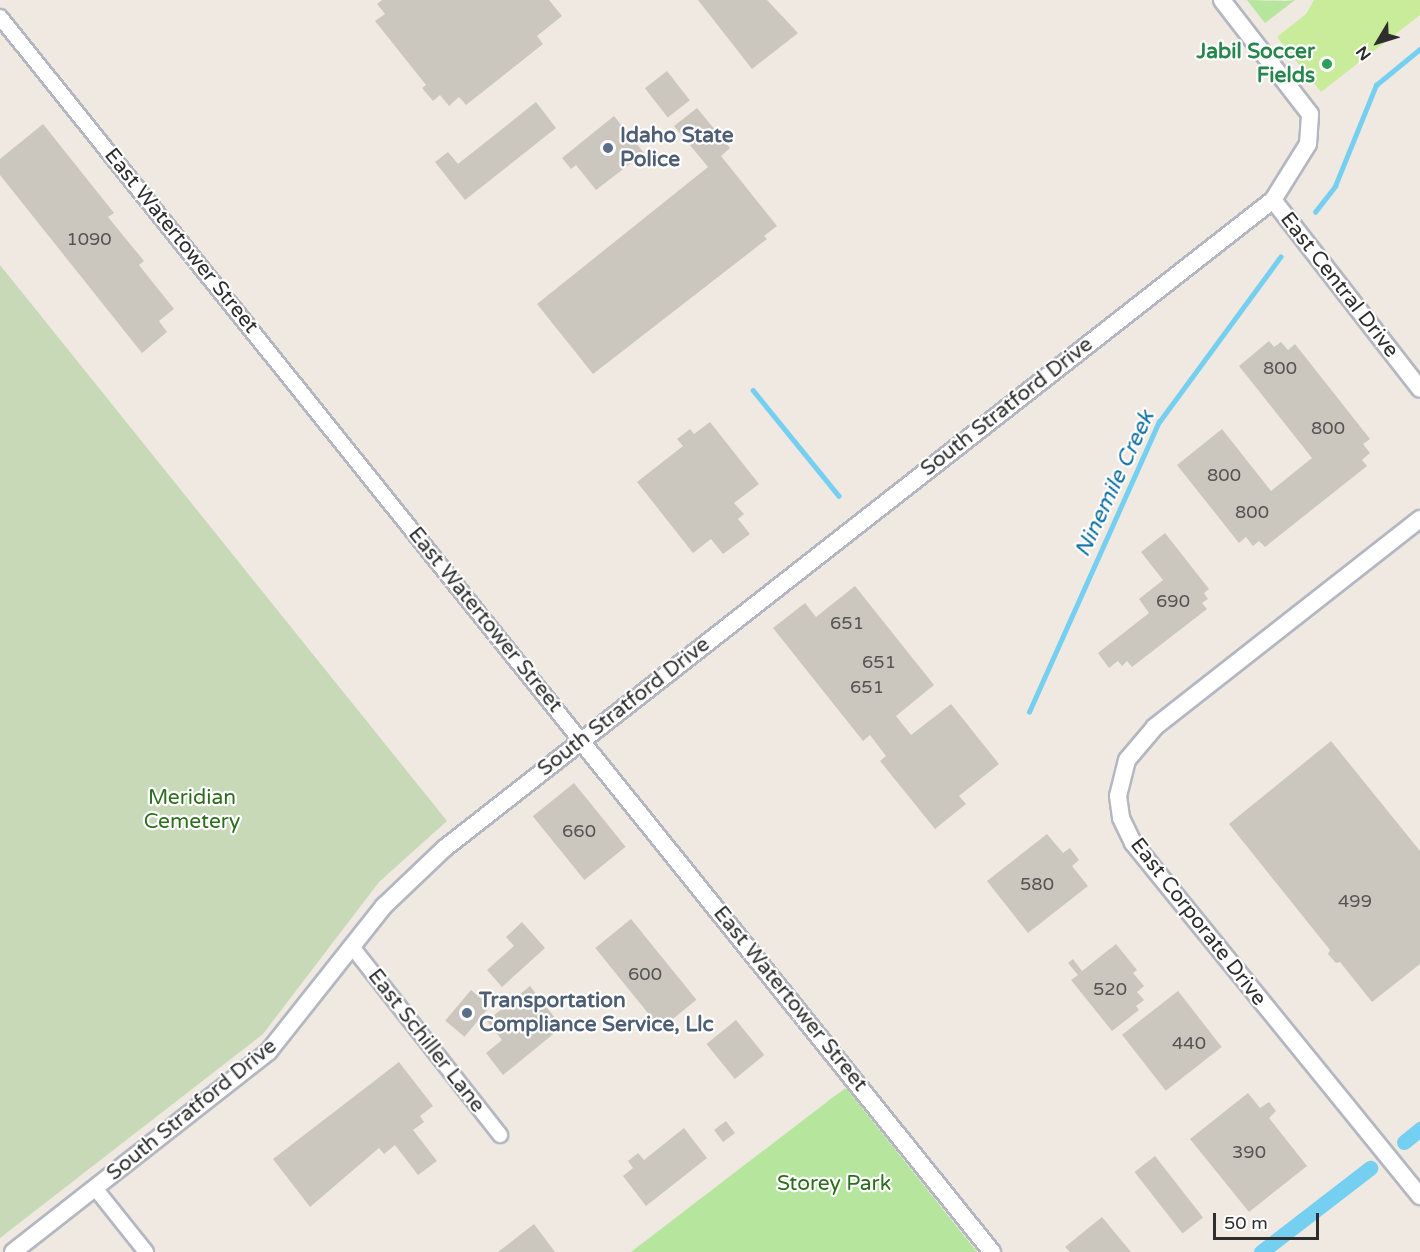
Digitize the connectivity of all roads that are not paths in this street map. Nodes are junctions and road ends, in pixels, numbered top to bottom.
1 (1222, 0) edge
2 (0, 16) edge
3 (1273, 200) junction
4 (1420, 389) edge
5 (1420, 519) edge
6 (581, 741) junction
7 (353, 948) junction
8 (500, 1135) dead end
9 (95, 1188) junction
10 (1420, 1196) edge
11 (13, 1252) edge
12 (146, 1252) edge
13 (992, 1252) edge

1 - 3 street, East Central Drive
2 - 6 street, East Watertower Street
3 - 4 street, East Central Drive
3 - 6 street, South Stratford Drive
5 - 10 street, East Corporate Drive
6 - 7 street, South Stratford Drive
6 - 13 street, East Watertower Street
7 - 8 street, East Schiller Lane
7 - 9 street, South Stratford Drive
9 - 11 street, South Stratford Drive
9 - 12 street

